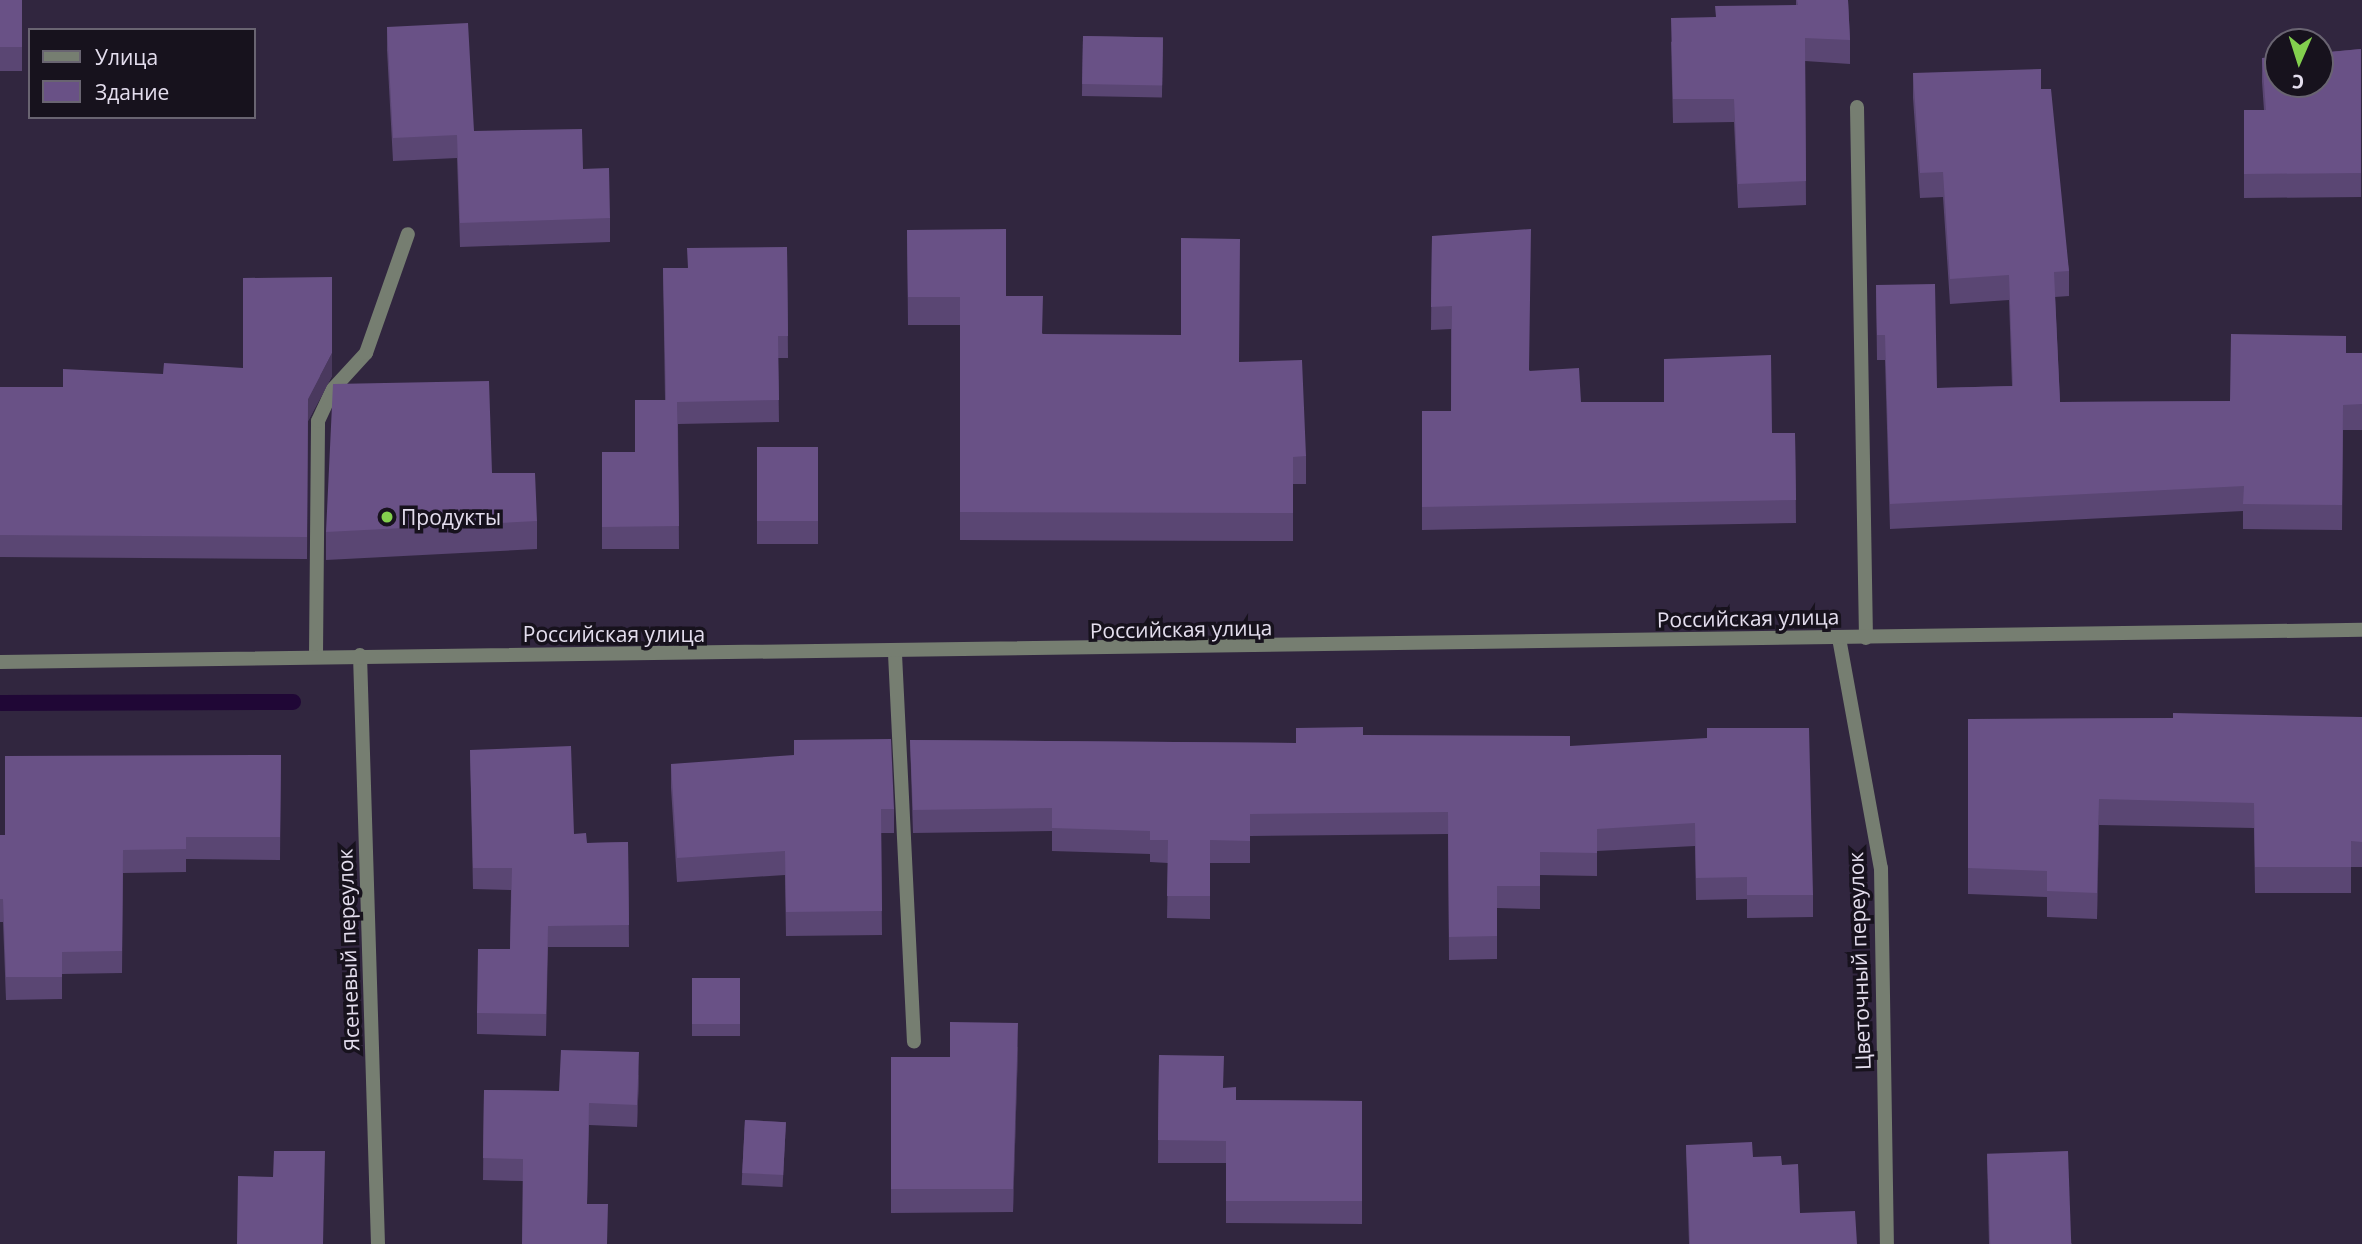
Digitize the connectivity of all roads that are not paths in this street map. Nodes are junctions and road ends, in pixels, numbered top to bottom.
1 (1857, 107) dead end
2 (408, 234) dead end
3 (2362, 630) edge
4 (1839, 638) junction
5 (1866, 638) junction
6 (895, 654) junction
7 (316, 655) junction
8 (360, 655) junction
9 (0, 662) edge
10 (914, 1042) dead end
11 (379, 1244) edge
12 (1887, 1244) edge

1 - 5 street
2 - 7 street
3 - 5 street, Российская улица
4 - 5 street, Российская улица
4 - 6 street, Российская улица
4 - 12 street, Цветочный переулок
6 - 8 street, Российская улица
6 - 10 street
7 - 8 street, Российская улица
7 - 9 street, Российская улица
8 - 11 street, Ясеневый переулок

